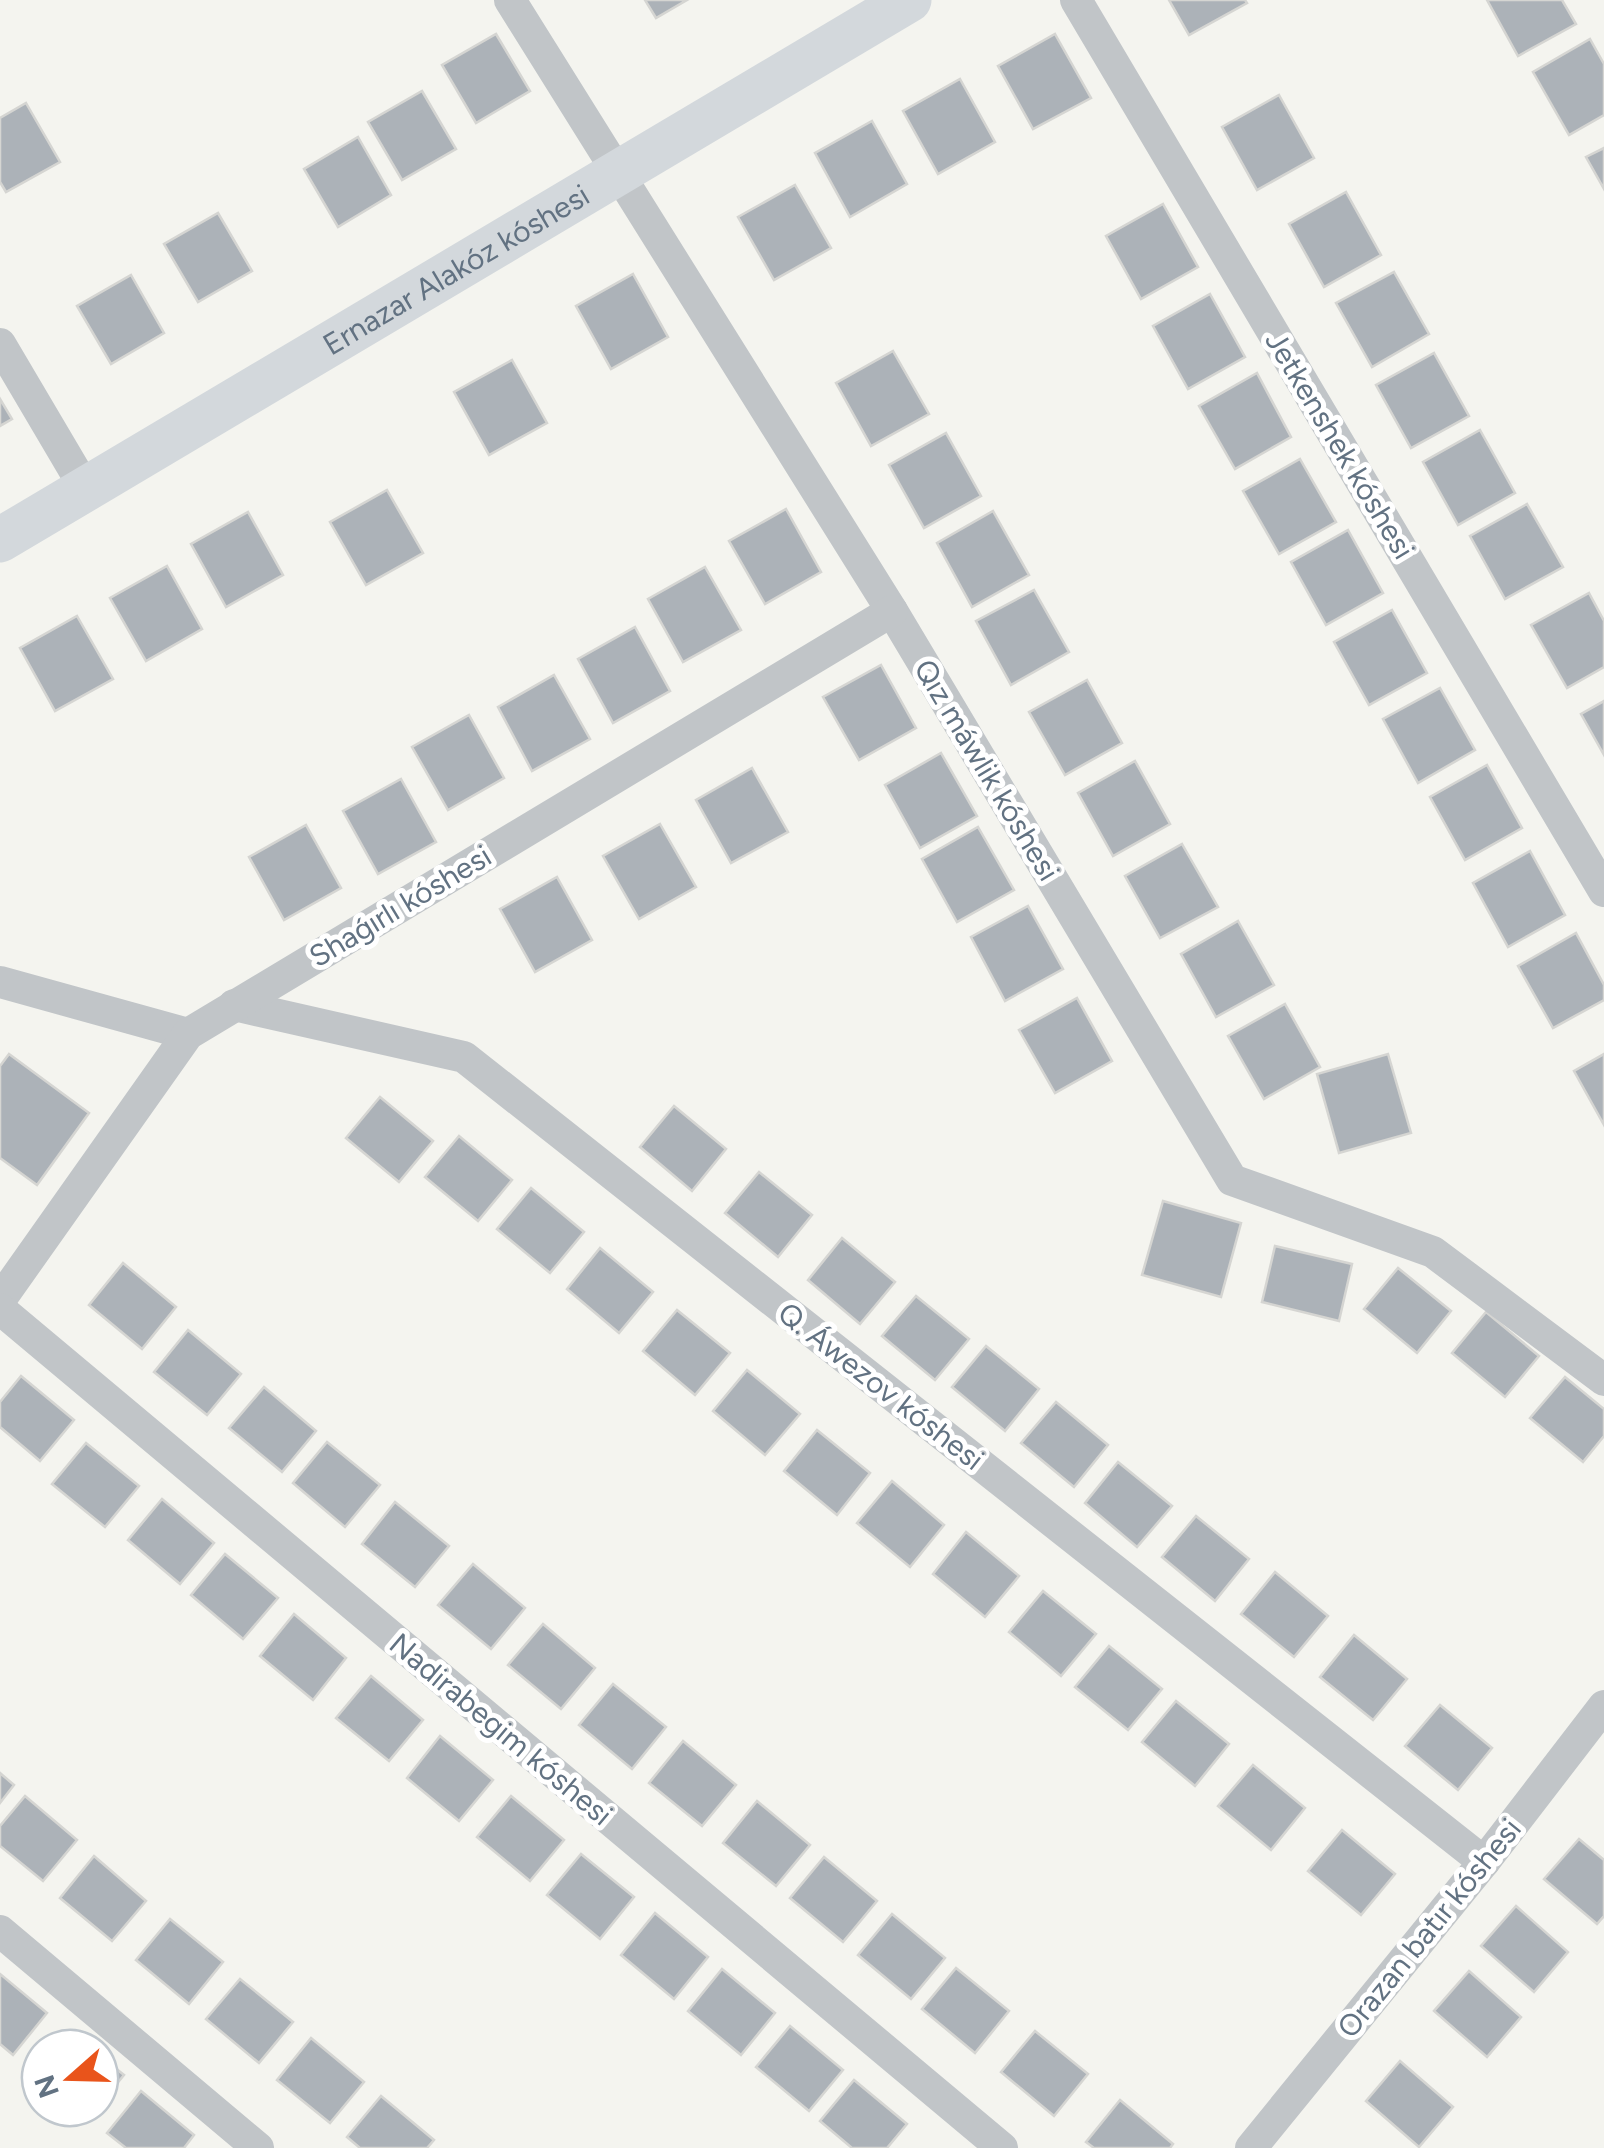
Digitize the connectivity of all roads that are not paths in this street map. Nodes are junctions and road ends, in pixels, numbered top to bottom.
1 (510, 0) edge
2 (910, 0) edge
3 (1076, 0) edge
4 (618, 174) junction
5 (0, 344) edge
6 (86, 488) junction
7 (0, 540) edge
8 (892, 611) junction
9 (1604, 891) edge
10 (0, 982) edge
11 (234, 1005) junction
12 (188, 1034) junction
13 (0, 1300) edge
14 (0, 1309) edge
15 (1604, 1380) edge
16 (1604, 1706) edge
17 (1484, 1862) junction
18 (0, 1931) edge
19 (258, 2148) edge
20 (1002, 2148) edge
21 (1251, 2148) edge

1 - 4 street, Qız máwlik kóshesi
2 - 4 main road, Ernazar Alakóz kóshesi
3 - 9 street, Jetkenshek kóshesi
4 - 6 main road, Ernazar Alakóz kóshesi
4 - 8 street, Qız máwlik kóshesi
5 - 6 street
6 - 7 main road, Ernazar Alakóz kóshesi
8 - 11 street, Shaǵırlı kóshesi
8 - 15 street, Qız máwlik kóshesi
10 - 12 street
11 - 12 street, Shaǵırlı kóshesi
11 - 17 street, Q. Áwezov kóshesi
12 - 13 street, Shaǵırlı kóshesi
14 - 20 street, Nadirabegim kóshesi
16 - 17 street, Orazan batır kóshesi
17 - 21 street, Orazan batır kóshesi
18 - 19 street

